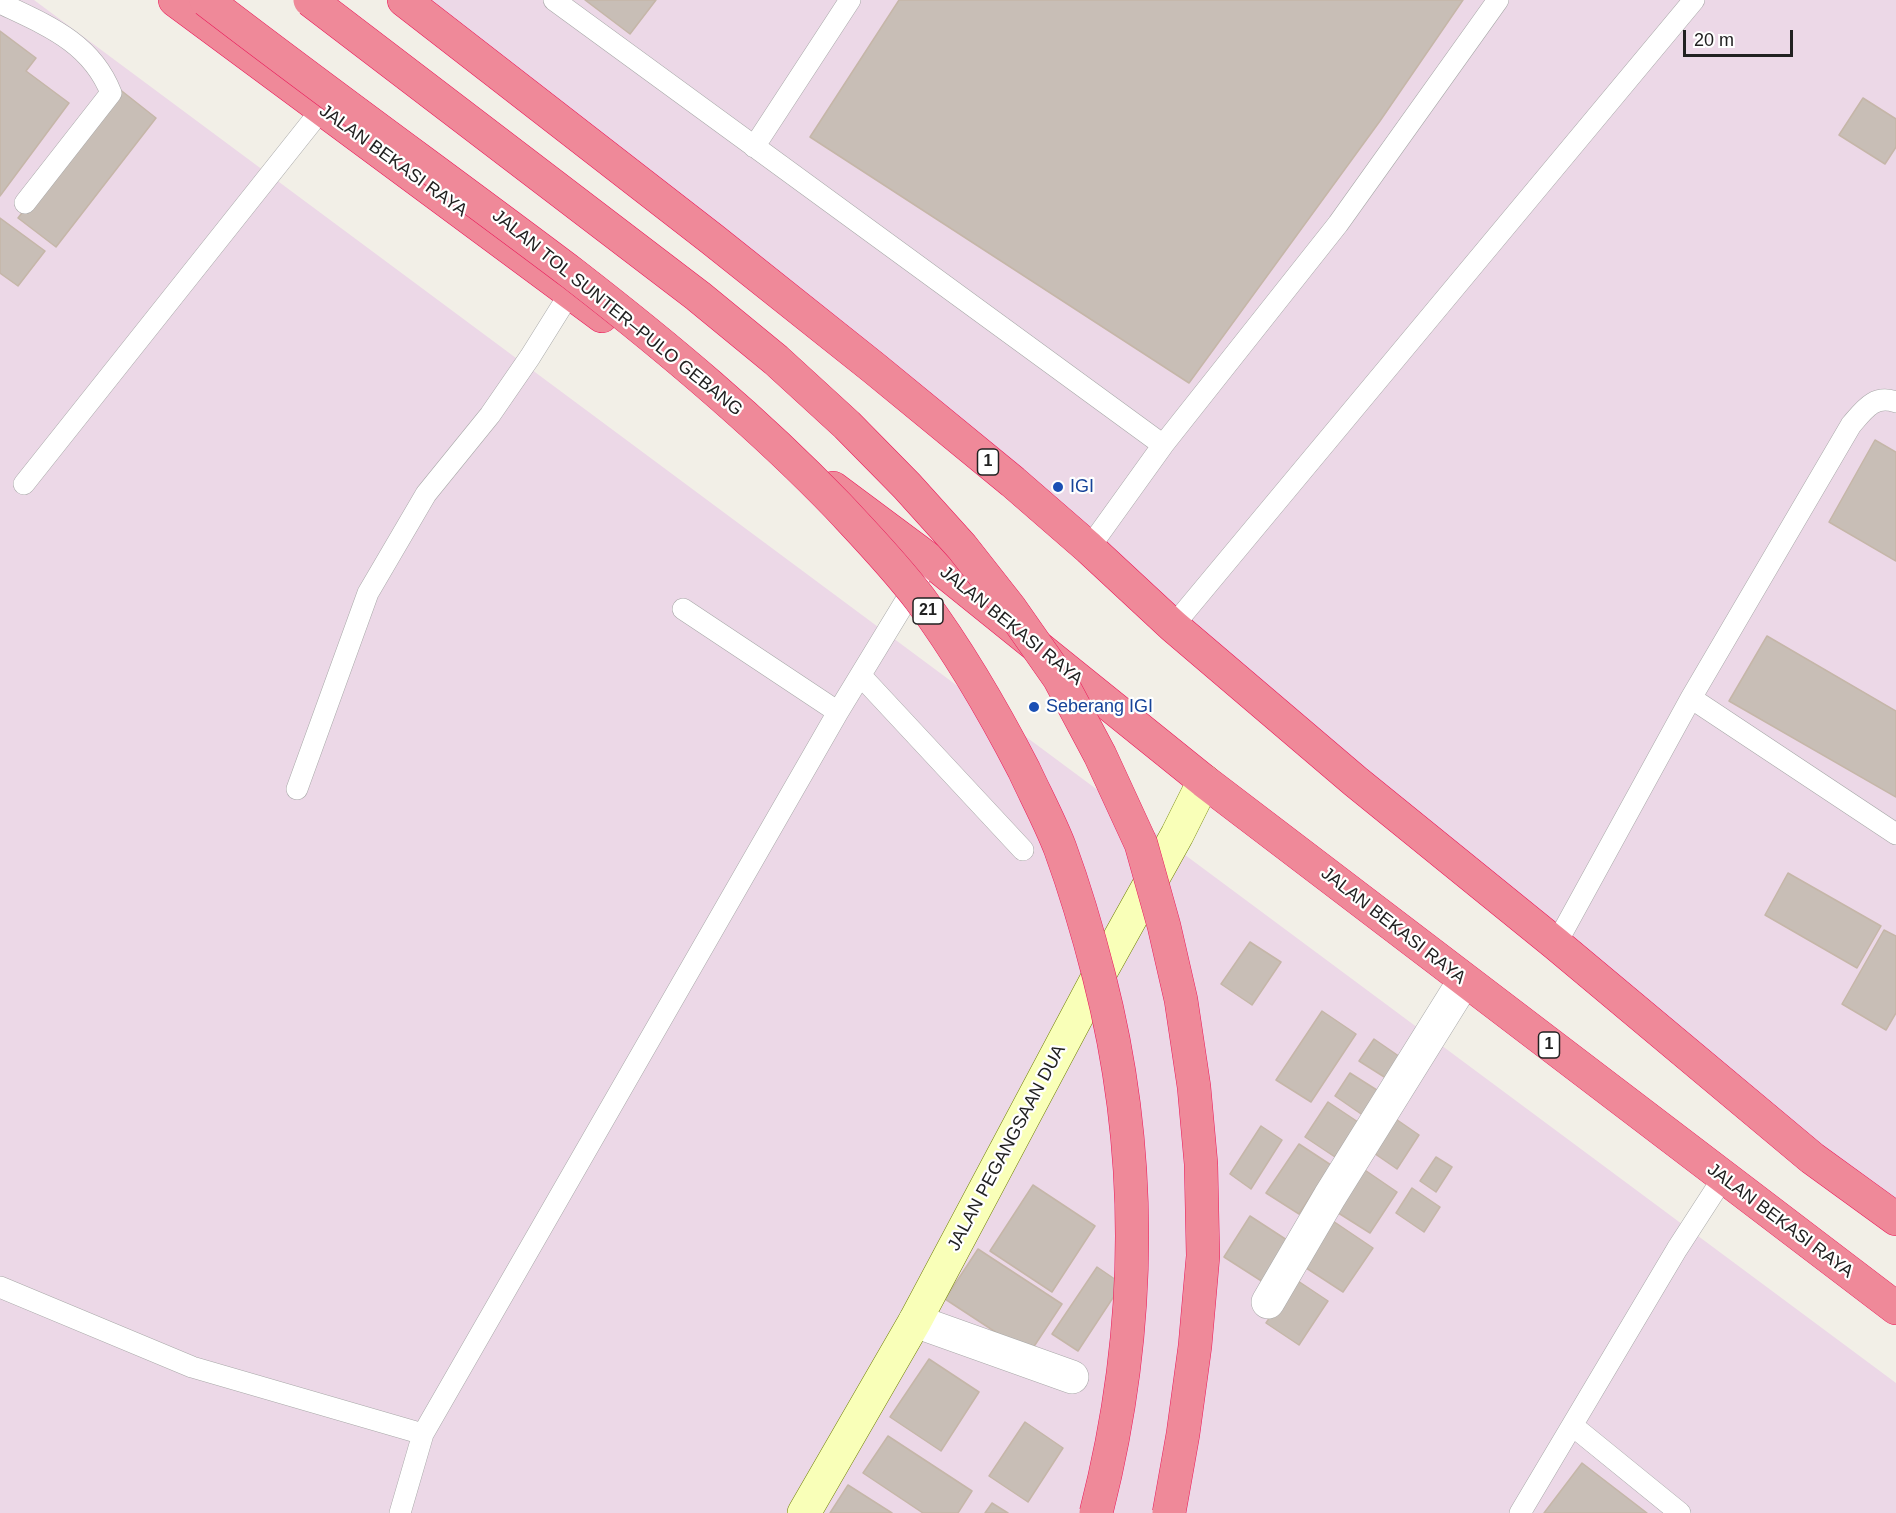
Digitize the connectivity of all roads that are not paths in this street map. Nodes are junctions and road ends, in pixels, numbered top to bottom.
1 (175, 0) edge
2 (206, 0) edge
3 (310, 0) edge
4 (404, 0) edge
5 (554, 0) edge
6 (850, 0) edge
7 (1498, 0) edge
8 (1694, 0) edge
9 (0, 3) edge
10 (322, 109) junction
11 (754, 147) junction
12 (26, 203) dead end
13 (570, 292) junction
14 (1896, 402) edge
15 (1163, 445) junction
16 (24, 484) dead end
17 (1089, 548) junction
18 (931, 561) junction
19 (682, 609) dead end
20 (1173, 626) junction
21 (862, 676) junction
22 (1691, 698) junction
23 (838, 712) junction
24 (1204, 781) junction
25 (297, 789) dead end
26 (1896, 834) edge
27 (1023, 850) dead end
28 (1556, 944) junction
29 (1464, 981) junction
30 (1723, 1178) junction
31 (1896, 1219) edge
32 (0, 1287) edge
33 (1268, 1302) dead end
34 (1896, 1308) edge
35 (915, 1321) junction
36 (1072, 1377) dead end
37 (1573, 1426) junction
38 (423, 1434) junction
39 (400, 1513) edge
40 (804, 1513) edge
41 (1096, 1513) edge
42 (1169, 1513) edge
43 (1520, 1513) edge
44 (1680, 1513) edge

1 - 10 highway, JALAN BEKASI RAYA / 1
2 - 41 highway, JALAN TOL SUNTER–PULO GEBANG / 21, bridge
3 - 42 highway, bridge
4 - 17 highway, 1
5 - 11 lane
6 - 11 lane
7 - 15 lane
8 - 20 lane
9 - 12 lane
10 - 13 highway, JALAN BEKASI RAYA / 1
10 - 16 lane
11 - 15 lane
13 - 18 highway, JALAN BEKASI RAYA / 1
13 - 25 lane
14 - 22 lane
15 - 17 lane
17 - 20 highway, 1
18 - 21 lane
18 - 24 highway, JALAN BEKASI RAYA / 1
19 - 23 lane
20 - 28 highway, 1
21 - 23 lane
21 - 27 lane
22 - 26 lane
22 - 28 lane
23 - 38 lane
24 - 29 highway, JALAN BEKASI RAYA / 1
24 - 35 main road, JALAN PEGANGSAAN DUA
28 - 31 highway, 1
29 - 30 highway, JALAN BEKASI RAYA / 1
29 - 33 street
30 - 34 highway, JALAN BEKASI RAYA / 1
30 - 37 lane
32 - 38 lane
35 - 36 street
35 - 40 main road, JALAN PEGANGSAAN DUA
37 - 43 lane
37 - 44 lane
38 - 39 lane

